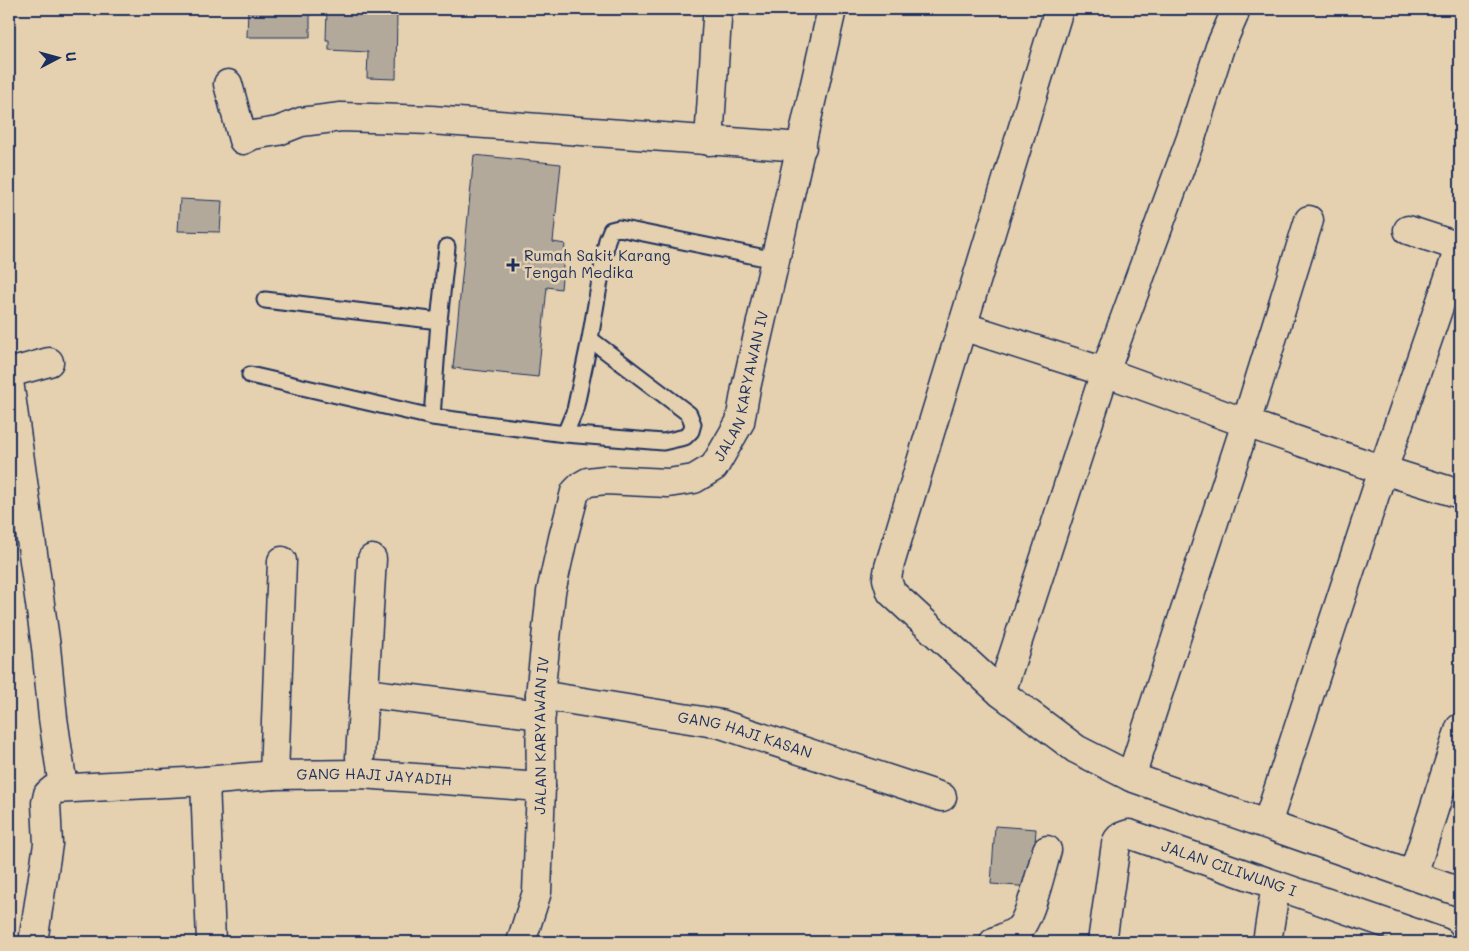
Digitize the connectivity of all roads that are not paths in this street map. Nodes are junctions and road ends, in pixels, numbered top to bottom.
1 (832, 9) edge
2 (1059, 9) edge
3 (1234, 15) dead end
4 (716, 19) dead end
5 (228, 84) dead end
6 (708, 141) junction
7 (802, 147) junction
8 (1309, 220) dead end
9 (1408, 230) dead end
10 (447, 247) dead end
11 (1457, 254) edge
12 (775, 260) junction
13 (265, 300) dead end
14 (440, 321) junction
15 (962, 326) junction
16 (590, 339) junction
17 (49, 362) dead end
18 (1105, 372) junction
19 (9, 373) edge
20 (250, 375) dead end
21 (9, 381) edge
22 (432, 417) junction
23 (1246, 423) junction
24 (565, 434) junction
25 (1383, 470) junction
26 (1460, 494) edge
27 (372, 559) dead end
28 (282, 561) dead end
29 (365, 693) junction
30 (1001, 693) junction
31 (541, 705) junction
32 (1460, 728) edge
33 (360, 757) dead end
34 (274, 775) junction
35 (1131, 776) junction
36 (205, 780) junction
37 (63, 787) junction
38 (541, 787) junction
39 (942, 797) dead end
40 (1268, 824) junction
41 (1047, 850) dead end
42 (1413, 875) junction
43 (1276, 884) junction
44 (1460, 892) edge
45 (1433, 941) edge
46 (33, 942) edge
47 (210, 942) edge
48 (521, 942) edge
49 (994, 942) edge
50 (1102, 942) edge
51 (1267, 942) edge

1 - 7 street, JALAN KARYAWAN IV
2 - 15 street
3 - 18 street
4 - 6 street
5 - 6 street
6 - 7 street
7 - 12 street, JALAN KARYAWAN IV
8 - 23 street
9 - 11 street
10 - 14 lane
11 - 25 street
12 - 16 lane
12 - 31 street, JALAN KARYAWAN IV
13 - 14 lane
14 - 22 lane
15 - 18 street
15 - 30 street
16 - 24 lane
16 - 24 lane
17 - 19 street
18 - 23 street
18 - 30 street
20 - 22 lane
21 - 37 street
22 - 24 lane
23 - 25 street
23 - 35 street
25 - 26 street
25 - 40 street
27 - 29 street
28 - 34 street
29 - 31 street, GANG HAJI KASAN
29 - 33 street
30 - 35 street
31 - 38 street, JALAN KARYAWAN IV
31 - 39 street, GANG HAJI KASAN
32 - 42 street
34 - 36 street, GANG HAJI JAYADIH
34 - 38 street, GANG HAJI JAYADIH
35 - 40 street
36 - 37 street, GANG HAJI JAYADIH
36 - 47 street
37 - 46 street
38 - 48 street, JALAN KARYAWAN IV
40 - 42 street
41 - 49 street
42 - 44 street
43 - 45 street, JALAN CILIWUNG I
43 - 50 street, JALAN CILIWUNG I
43 - 51 street

